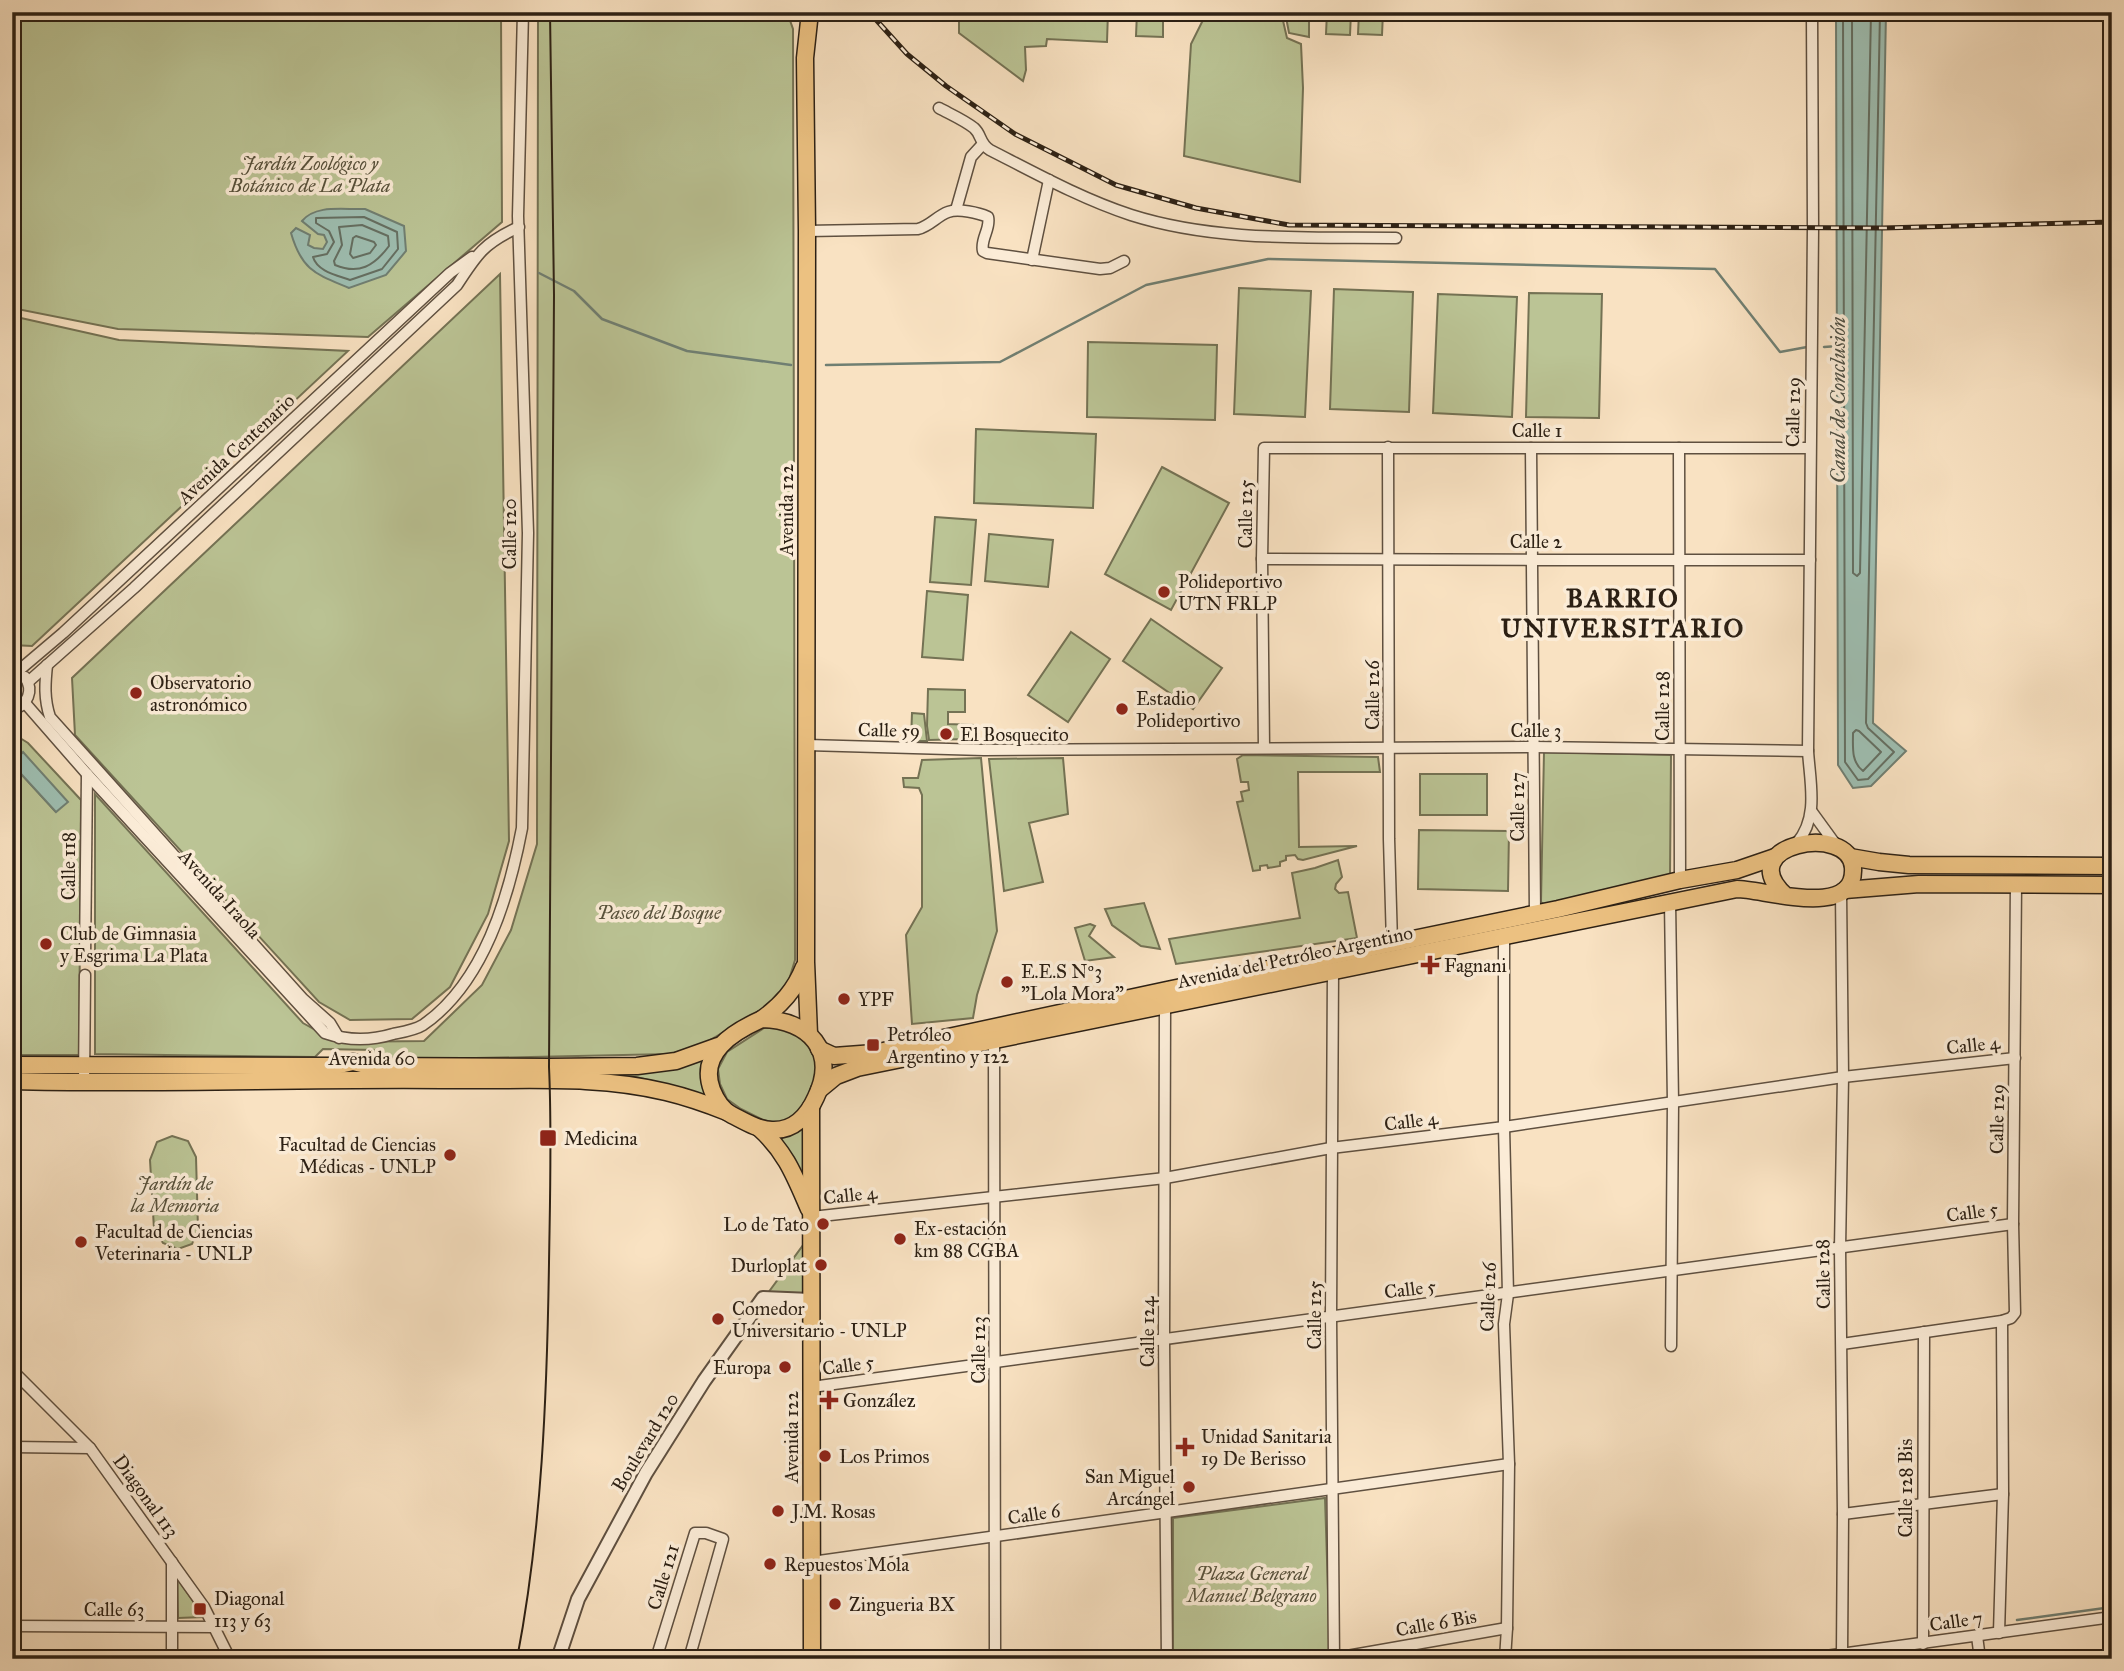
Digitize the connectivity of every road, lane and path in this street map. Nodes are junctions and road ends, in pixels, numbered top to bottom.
1 (523, 12) edge
2 (798, 12) edge
3 (810, 12) edge
4 (1812, 12) edge
5 (805, 58) junction
6 (939, 108) dead end
7 (982, 145) junction
8 (1049, 180) junction
9 (956, 210) junction
10 (519, 222) junction
11 (807, 231) junction
12 (1396, 239) dead end
13 (478, 253) junction
14 (1032, 260) junction
15 (1124, 261) dead end
16 (1388, 447) junction
17 (1531, 447) junction
18 (1264, 448) joint
19 (1679, 448) junction
20 (1810, 448) junction
21 (1531, 558) junction
22 (1262, 559) junction
23 (1679, 559) junction
24 (1390, 560) junction
25 (1810, 560) junction
26 (47, 665) junction
27 (15, 671) edge
28 (28, 682) junction
29 (25, 703) junction
30 (12, 710) edge
31 (807, 745) junction
32 (1534, 747) junction
33 (1264, 748) junction
34 (1389, 748) junction
35 (1679, 748) junction
36 (1808, 751) junction
37 (87, 774) junction
38 (1812, 812) junction
39 (1797, 844) junction
40 (1844, 853) junction
41 (1775, 857) junction
42 (2112, 866) edge
43 (1680, 880) junction
44 (2017, 884) junction
45 (2112, 885) edge
46 (1843, 891) junction
47 (1786, 896) junction
48 (1670, 902) junction
49 (1535, 914) junction
50 (1504, 936) junction
51 (1392, 943) junction
52 (85, 958) dead end
53 (806, 962) junction
54 (1333, 971) junction
55 (85, 975) dead end
56 (1164, 1006) junction
57 (762, 1020) junction
58 (809, 1034) junction
59 (339, 1038) junction
60 (994, 1041) junction
61 (718, 1046) junction
62 (819, 1049) junction
63 (2015, 1058) junction
64 (12, 1065) edge
65 (84, 1066) junction
66 (1843, 1077) junction
67 (12, 1081) edge
68 (84, 1083) junction
69 (819, 1090) junction
70 (1673, 1102) junction
71 (811, 1107) junction
72 (727, 1112) junction
73 (1504, 1127) junction
74 (760, 1128) junction
75 (1331, 1148) junction
76 (1165, 1178) junction
77 (996, 1197) junction
78 (812, 1216) junction
79 (2013, 1224) junction
80 (1840, 1248) junction
81 (1673, 1271) junction
82 (1508, 1294) junction
83 (811, 1300) junction
84 (1331, 1317) junction
85 (2002, 1321) junction
86 (1924, 1332) junction
87 (1164, 1340) junction
88 (1842, 1344) junction
89 (1671, 1346) dead end
90 (996, 1362) junction
91 (12, 1370) edge
92 (812, 1387) junction
93 (12, 1447) edge
94 (90, 1448) junction
95 (1509, 1464) junction
96 (1333, 1488) junction
97 (2003, 1494) junction
98 (1923, 1504) junction
99 (1166, 1512) junction
100 (1843, 1514) junction
101 (995, 1538) junction
102 (172, 1562) junction
103 (812, 1562) junction
104 (2112, 1617) edge
105 (12, 1626) edge
106 (172, 1627) junction
107 (215, 1627) junction
108 (1507, 1629) junction
109 (1999, 1633) junction
110 (1977, 1636) junction
111 (1923, 1644) junction
112 (1842, 1654) junction
113 (172, 1659) edge
114 (230, 1659) edge
115 (558, 1659) edge
116 (656, 1659) edge
117 (689, 1659) edge
118 (811, 1659) edge
119 (995, 1659) edge
120 (1167, 1659) edge
121 (1332, 1659) edge
122 (1505, 1659) edge
123 (1804, 1659) edge
124 (1980, 1659) edge

1 - 10 street, Calle 120
2 - 5 main road, Avenida 122
3 - 5 main road, Avenida 122
4 - 20 street, Calle 129
5 - 11 main road, Avenida 122
6 - 7 street
7 - 8 street
7 - 9 street
8 - 12 street
8 - 14 street
9 - 11 street
9 - 14 street
10 - 13 street, Avenida Centenario
10 - 59 street, Calle 120
11 - 31 main road, Avenida 122
13 - 26 street
13 - 27 street, Avenida Centenario
14 - 15 street
16 - 17 street, Calle 1
16 - 18 street, Calle 1
16 - 24 street, Calle 126
17 - 19 street, Calle 1
17 - 21 street, Calle 127
18 - 22 street, Calle 125
19 - 20 street, Calle 1
19 - 23 street, Calle 128
20 - 25 street, Calle 129
21 - 23 street, Calle 2
21 - 24 street, Calle 2
21 - 32 street, Calle 127
22 - 24 street, Calle 2
22 - 33 street, Calle 125
23 - 25 street, Calle 2
23 - 35 street, Calle 128
24 - 34 street, Calle 126
25 - 36 street, Calle 129
26 - 28 street
26 - 59 street
27 - 28 street
28 - 29 street
29 - 30 street
29 - 37 street, Avenida Iraola
31 - 33 street, Calle 59
31 - 53 main road, Avenida 122
32 - 34 street, Calle 3
32 - 35 street, Calle 3
32 - 49 street, Calle 127
33 - 34 street, Calle 3
34 - 51 street, Calle 126
35 - 36 street, Calle 3
35 - 43 street, Calle 128
36 - 38 street, Calle 129
37 - 52 street, Calle 118
37 - 59 street, Avenida Iraola
38 - 39 street, Calle 129
38 - 40 street
39 - 40 main road
39 - 41 main road
40 - 42 main road
40 - 46 main road
41 - 43 main road, Avenida del Petróleo Argentino
41 - 47 main road
43 - 49 main road, Avenida del Petróleo Argentino
44 - 45 main road
44 - 46 main road
44 - 63 street, Calle 129
46 - 47 main road
46 - 66 street, Calle 128
47 - 48 main road, Avenida del Petróleo Argentino
48 - 50 main road, Avenida del Petróleo Argentino
48 - 70 street
49 - 51 main road, Avenida del Petróleo Argentino
50 - 54 main road, Avenida del Petróleo Argentino
50 - 73 street, Calle 126
51 - 62 main road, Avenida del Petróleo Argentino
53 - 57 main road, Avenida 122
53 - 58 main road, Avenida 122
54 - 56 main road, Avenida del Petróleo Argentino
54 - 75 street, Calle 125
55 - 65 street
56 - 60 main road, Avenida del Petróleo Argentino
56 - 76 street, Calle 124
57 - 58 main road
57 - 61 main road
58 - 62 main road
60 - 69 main road, Avenida del Petróleo Argentino
60 - 77 street, Calle 123
61 - 65 main road, Avenida 60
61 - 72 main road
62 - 69 main road
63 - 66 street, Calle 4
63 - 79 street, Calle 129
64 - 65 main road, Avenida 60
65 - 68 street
66 - 70 street, Calle 4
66 - 80 street, Calle 128
67 - 68 main road, Avenida 60
68 - 72 main road, Avenida 60
69 - 71 main road
70 - 73 street, Calle 4
70 - 81 street
71 - 74 main road
71 - 78 main road, Avenida 122
72 - 74 main road
73 - 75 street, Calle 4
73 - 82 street, Calle 126
74 - 78 main road, Avenida 122
75 - 76 street, Calle 4
75 - 84 street, Calle 125
76 - 77 street, Calle 4
76 - 87 street, Calle 124
77 - 78 street, Calle 4
77 - 90 street, Calle 123
78 - 83 main road, Avenida 122
79 - 80 street, Calle 5
79 - 85 street, Calle 129
80 - 81 street, Calle 5
80 - 88 street, Calle 128
81 - 82 street, Calle 5
81 - 89 street
82 - 84 street, Calle 5
82 - 95 street, Calle 126
83 - 92 main road, Avenida 122
83 - 115 street, Boulevard 120
84 - 87 street, Calle 5
84 - 96 street, Calle 125
85 - 86 street
85 - 97 street
86 - 88 street
86 - 98 street, Calle 128 Bis
87 - 90 street, Calle 5
87 - 99 street, Calle 124
88 - 100 street, Calle 128
90 - 92 street, Calle 5
90 - 101 street, Calle 123
91 - 94 street, Diagonal 113
92 - 103 main road, Avenida 122
93 - 94 street
94 - 102 street, Diagonal 113
95 - 96 street, Calle 6
95 - 108 street, Calle 126
96 - 99 street, Calle 6
96 - 121 street, Calle 125
97 - 98 street
97 - 109 street
98 - 100 street
98 - 111 street, Calle 128 Bis
99 - 101 street, Calle 6
99 - 120 street, Calle 124
100 - 112 street, Calle 128
101 - 103 street, Calle 6
101 - 119 street, Calle 123
102 - 106 street
102 - 107 street, Diagonal 113
103 - 118 main road, Avenida 122
104 - 109 street, Calle 7
105 - 106 street, Calle 63
106 - 107 street, Calle 63
106 - 113 street
107 - 114 street, Diagonal 113
108 - 121 street, Calle 6 Bis
108 - 122 street, Calle 126
109 - 110 street, Calle 7
110 - 111 street, Calle 7
110 - 124 street
111 - 112 street, Calle 7
112 - 123 street, Calle 7
116 - 117 street, Calle 121

